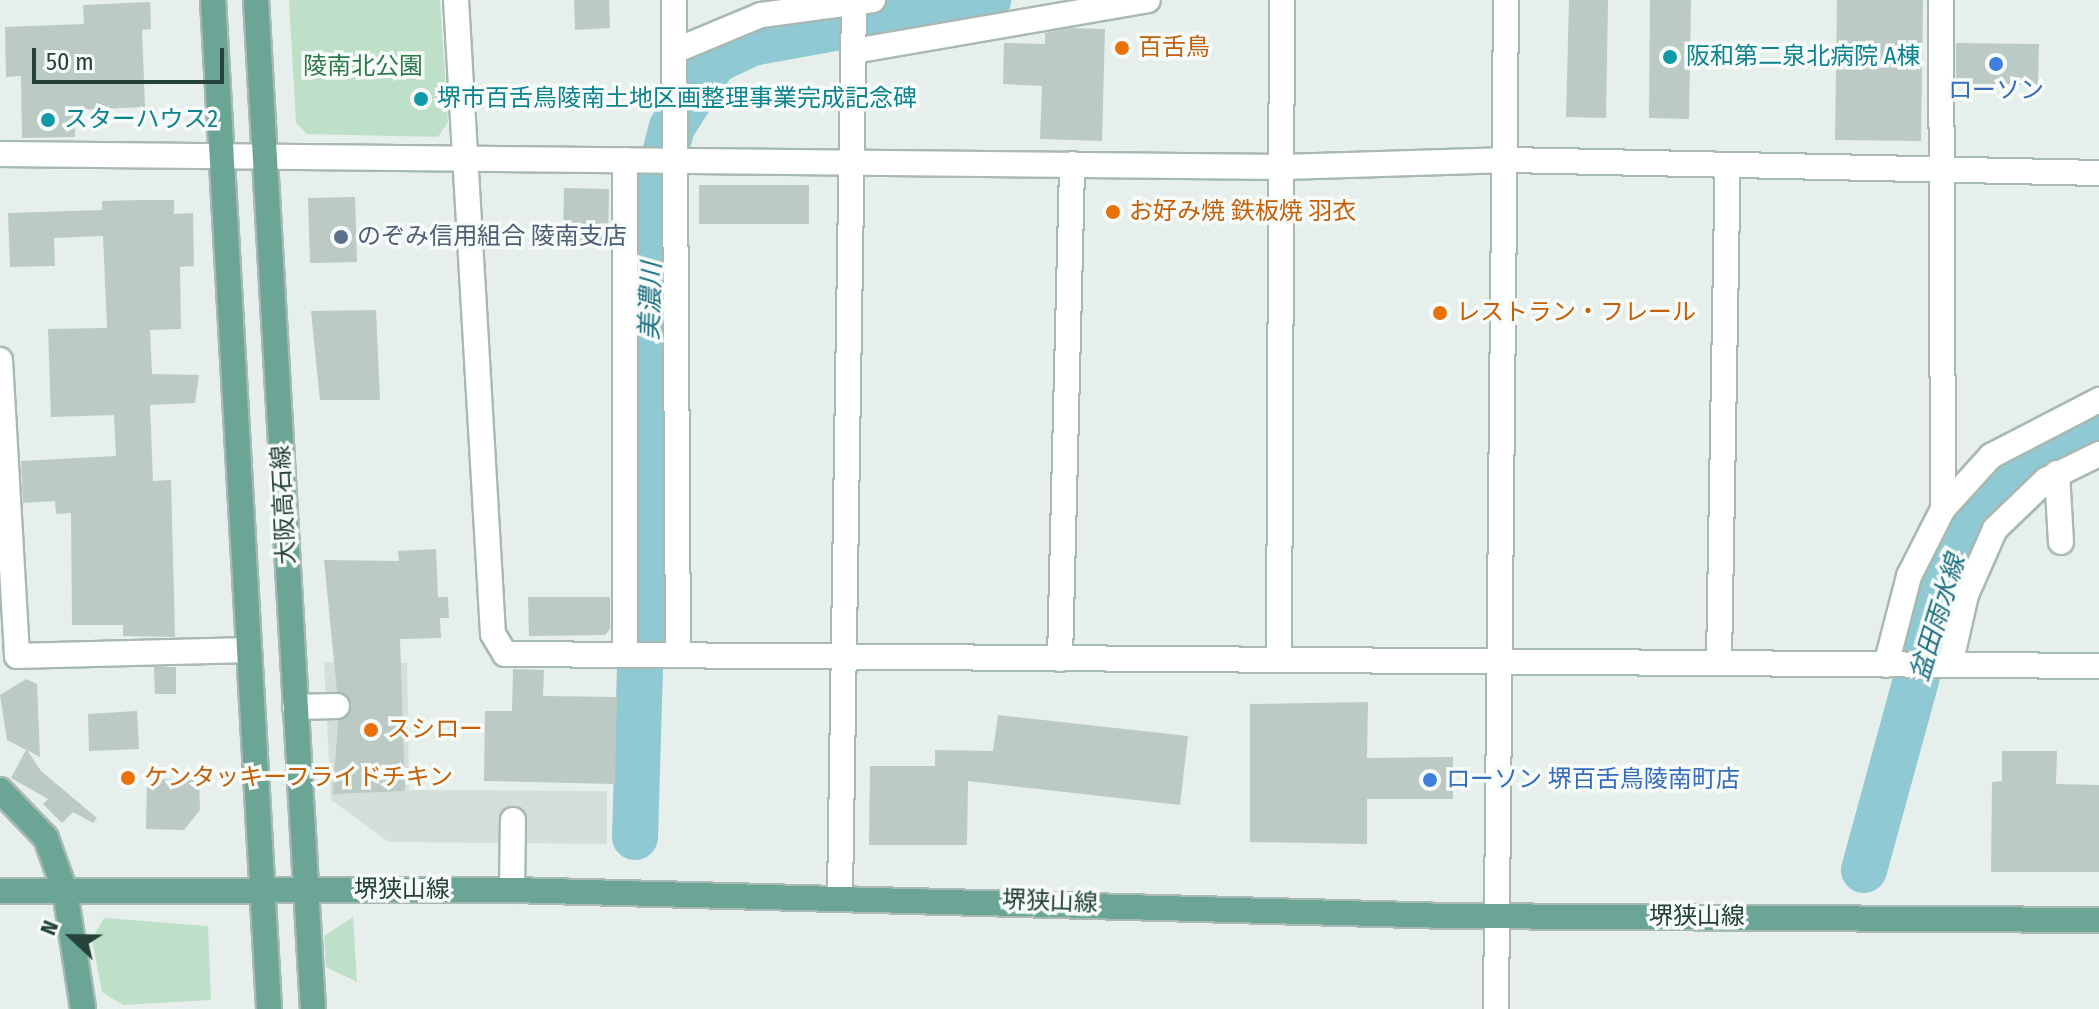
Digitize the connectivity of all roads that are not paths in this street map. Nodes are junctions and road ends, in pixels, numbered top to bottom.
1 (213, 0) edge
2 (256, 0) edge
3 (456, 0) edge
4 (674, 0) edge
5 (1148, 0) edge
6 (1282, 0) edge
7 (1506, 0) edge
8 (1941, 0) edge
9 (860, 1) edge
10 (677, 50) junction
11 (854, 51) junction
12 (0, 154) edge
13 (221, 154) junction
14 (266, 155) junction
15 (466, 158) junction
16 (625, 160) junction
17 (680, 160) junction
18 (1509, 160) junction
19 (851, 161) junction
20 (1072, 164) junction
21 (1728, 166) junction
22 (1284, 167) junction
23 (1940, 172) junction
24 (2099, 173) edge
25 (0, 360) edge
26 (2099, 400) edge
27 (1, 410) edge
28 (2099, 454) edge
29 (2057, 473) junction
30 (1943, 509) junction
31 (2061, 542) dead end
32 (247, 650) junction
33 (628, 655) junction
34 (672, 655) junction
35 (844, 657) junction
36 (1060, 659) junction
37 (1279, 660) junction
38 (1497, 661) junction
39 (1719, 661) junction
40 (1890, 665) junction
41 (1944, 665) junction
42 (2099, 666) edge
43 (337, 706) dead end
44 (295, 707) junction
45 (0, 790) edge
46 (513, 820) dead end
47 (261, 890) junction
48 (512, 890) junction
49 (0, 891) edge
50 (65, 891) junction
51 (305, 891) junction
52 (840, 895) junction
53 (1496, 916) junction
54 (2099, 920) edge
55 (83, 1009) edge
56 (269, 1009) edge
57 (313, 1009) edge
58 (1496, 1009) edge

1 - 13 main road, 大阪高石線
2 - 14 main road, 大阪高石線
3 - 15 street
4 - 10 street
5 - 11 street
6 - 22 street
7 - 18 street
8 - 23 street
9 - 10 street
9 - 11 street
10 - 17 street
11 - 19 street
12 - 13 street
13 - 14 street
13 - 32 main road, 大阪高石線
14 - 15 street
14 - 44 main road, 大阪高石線
15 - 16 street
15 - 33 street
16 - 17 street
16 - 33 street
17 - 19 street
17 - 34 street
18 - 21 street
18 - 22 street
18 - 38 street
19 - 20 street
19 - 35 street
20 - 22 street
20 - 36 street
21 - 23 street
21 - 39 street
22 - 37 street
23 - 24 street
23 - 30 street
25 - 27 street
26 - 30 street
27 - 32 street
28 - 29 street
29 - 31 street
29 - 41 street
30 - 40 street
32 - 47 main road, 大阪高石線
33 - 34 street
34 - 35 street
35 - 36 street
35 - 52 street
36 - 37 street
37 - 38 street
38 - 39 street
38 - 53 street
39 - 40 street
40 - 41 street
41 - 42 street
43 - 44 street
44 - 51 main road, 大阪高石線
45 - 50 main road
46 - 48 street
47 - 50 main road, 堺狭山線
47 - 51 main road, 堺狭山線
47 - 56 main road, 大阪高石線
48 - 51 main road, 堺狭山線
48 - 52 main road, 堺狭山線
49 - 50 main road, 堺狭山線
50 - 55 main road
51 - 57 main road, 大阪高石線
52 - 53 main road, 堺狭山線
53 - 54 main road, 堺狭山線
53 - 58 street

